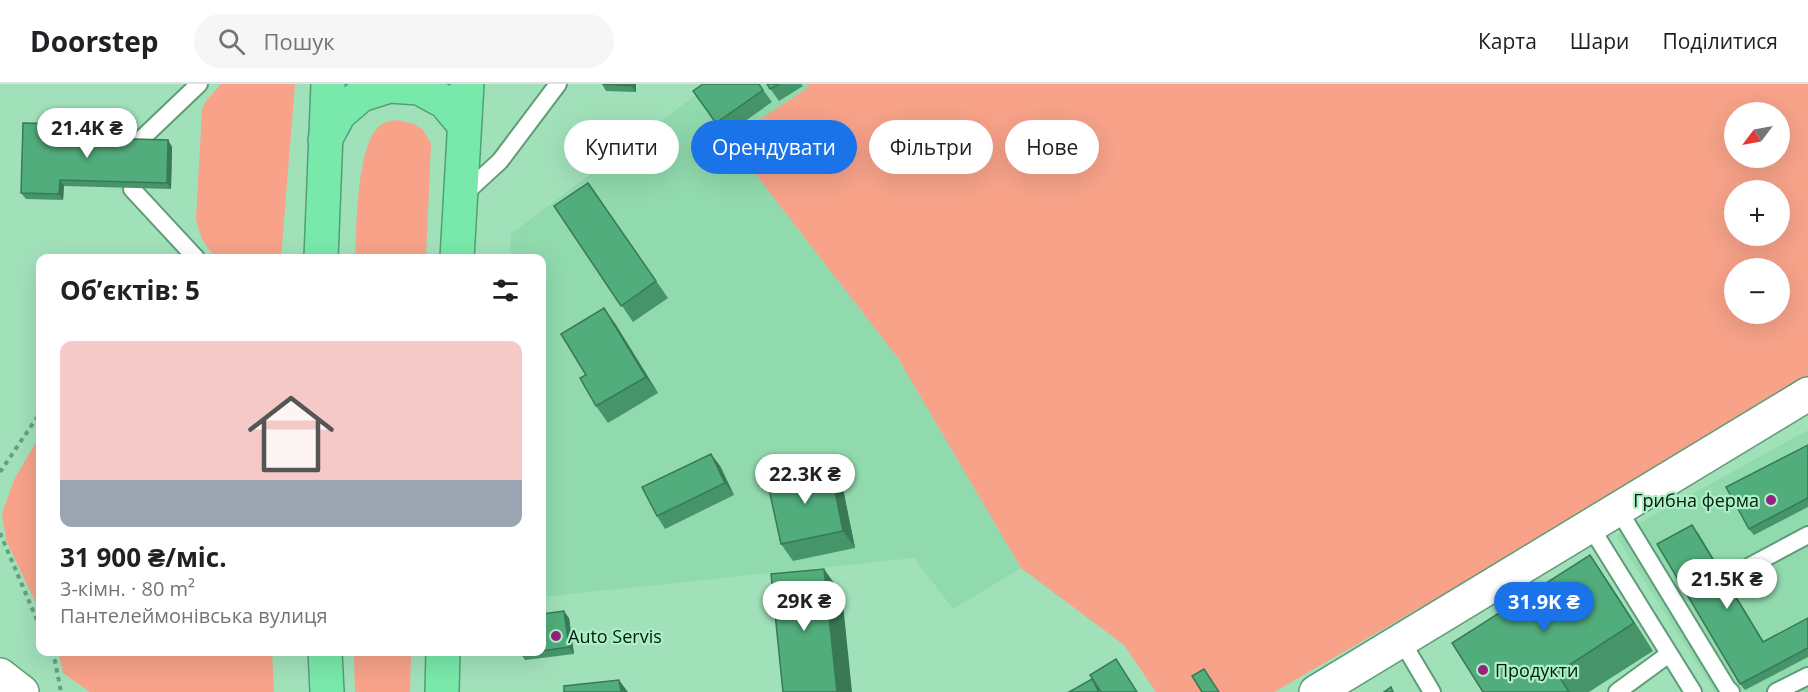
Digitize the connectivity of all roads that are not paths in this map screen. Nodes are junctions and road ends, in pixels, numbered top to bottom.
1 (199, 84) edge
2 (327, 84) edge
3 (467, 84) edge
4 (558, 84) edge
5 (464, 125) junction
6 (325, 140) junction
7 (134, 146) edge
8 (132, 189) edge
9 (459, 198) junction
10 (192, 254) edge
11 (321, 254) edge
12 (457, 254) edge
13 (1808, 394) edge
14 (1618, 509) junction
15 (1590, 526) junction
16 (1808, 535) edge
17 (1750, 566) dead end
18 (1401, 640) junction
19 (1669, 654) junction
20 (325, 656) edge
21 (443, 656) edge
22 (0, 675) edge
23 (1808, 676) edge
24 (22, 692) edge
25 (327, 692) edge
26 (442, 692) edge
27 (1316, 692) edge
28 (1432, 692) edge
29 (1617, 692) edge
30 (1693, 692) edge
31 (1731, 692) edge
32 (1776, 692) edge

1 - 7 lane
2 - 6 highway
3 - 5 highway
4 - 9 lane
5 - 6 highway
5 - 9 highway
6 - 11 highway
8 - 10 lane
9 - 12 highway
13 - 14 street
14 - 15 street
14 - 31 lane
15 - 18 street
15 - 19 lane
16 - 17 lane
18 - 27 street
18 - 28 lane
19 - 29 lane
19 - 30 lane
20 - 25 highway
21 - 26 highway
22 - 24 street
23 - 32 lane

